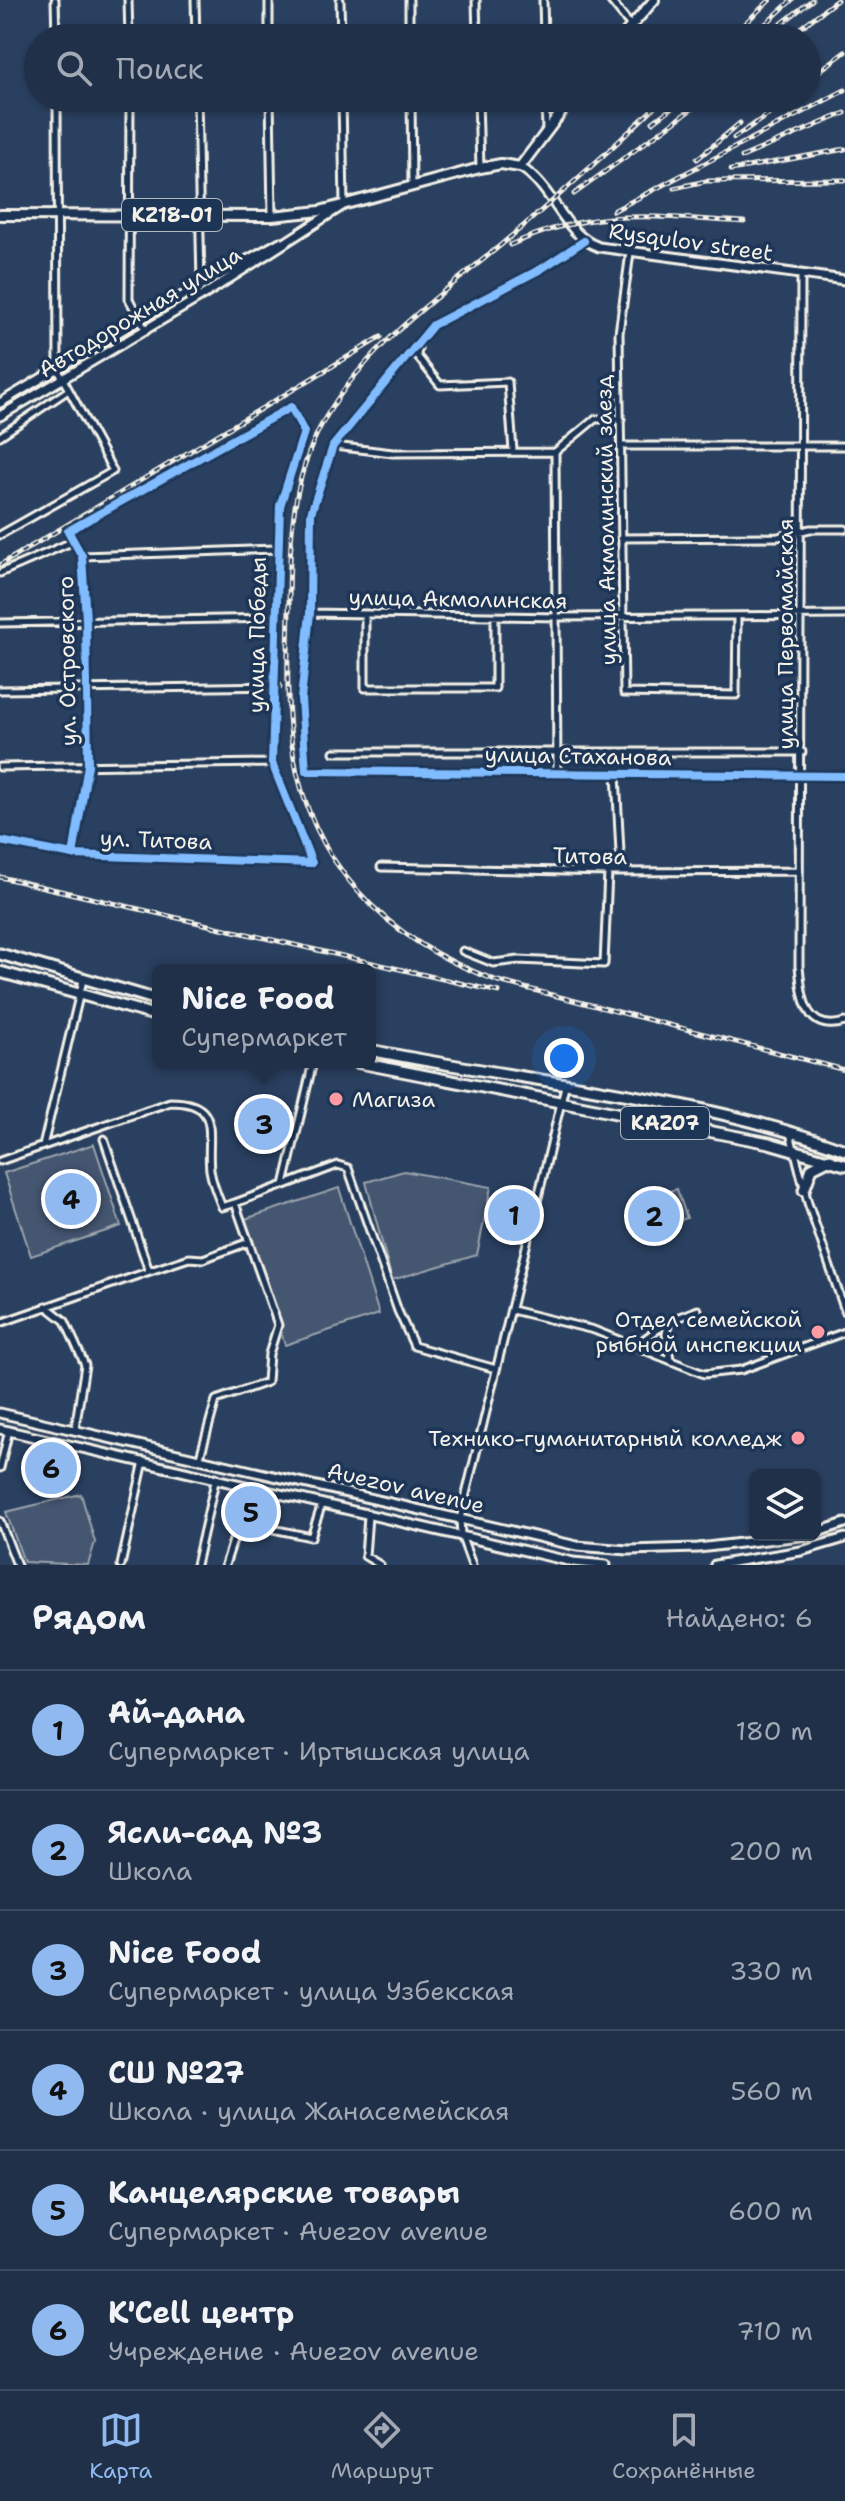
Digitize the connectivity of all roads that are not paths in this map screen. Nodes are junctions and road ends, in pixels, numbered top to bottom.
1 (55, 0) edge
2 (128, 0) edge
3 (195, 0) edge
4 (269, 0) edge
5 (340, 0) edge
6 (409, 0) edge
7 (476, 0) edge
8 (543, 0) edge
9 (610, 0) edge
10 (654, 0) edge
11 (56, 24) edge
12 (129, 24) edge
13 (196, 24) edge
14 (269, 24) edge
15 (341, 24) edge
16 (409, 24) edge
17 (477, 24) edge
18 (544, 24) edge
19 (629, 24) edge
20 (633, 24) edge
21 (57, 112) edge
22 (130, 112) edge
23 (197, 112) edge
24 (270, 112) edge
25 (342, 112) edge
26 (411, 112) edge
27 (478, 112) edge
28 (545, 112) edge
29 (561, 112) edge
30 (546, 130) junction
31 (520, 167) junction
32 (480, 168) junction
33 (412, 186) junction
34 (344, 205) junction
35 (0, 215) edge
36 (59, 215) junction
37 (131, 215) junction
38 (199, 215) junction
39 (272, 216) junction
40 (297, 235) junction
41 (584, 241) junction
42 (630, 253) junction
43 (801, 275) junction
44 (845, 280) edge
45 (201, 284) junction
46 (139, 320) junction
47 (146, 331) junction
48 (419, 340) junction
49 (80, 356) junction
50 (87, 366) junction
51 (58, 370) junction
52 (62, 382) junction
53 (67, 391) junction
54 (0, 403) edge
55 (0, 416) edge
56 (621, 419) junction
57 (0, 436) edge
58 (333, 446) junction
59 (621, 446) junction
60 (803, 446) junction
61 (845, 446) edge
62 (513, 451) junction
63 (555, 452) junction
64 (845, 529) edge
65 (801, 533) junction
66 (0, 535) edge
67 (621, 538) junction
68 (74, 541) junction
69 (276, 549) junction
70 (82, 556) junction
71 (0, 573) edge
72 (310, 613) junction
73 (799, 614) junction
74 (845, 615) edge
75 (365, 616) junction
76 (495, 616) junction
77 (622, 616) junction
78 (557, 617) junction
79 (737, 617) junction
80 (276, 618) junction
81 (86, 620) junction
82 (0, 623) edge
83 (277, 686) junction
84 (86, 688) junction
85 (0, 690) edge
86 (558, 751) junction
87 (334, 752) dead end
88 (802, 752) junction
89 (272, 763) junction
90 (88, 765) junction
91 (0, 767) edge
92 (311, 771) joint
93 (557, 773) junction
94 (616, 774) junction
95 (800, 776) junction
96 (845, 776) edge
97 (0, 841) edge
98 (73, 855) junction
99 (312, 863) joint
100 (381, 867) dead end
101 (799, 871) junction
102 (608, 872) junction
103 (621, 872) junction
104 (463, 951) dead end
105 (0, 954) edge
106 (0, 972) edge
107 (83, 980) junction
108 (79, 995) junction
109 (152, 998) edge
110 (152, 1014) edge
111 (845, 1022) edge
112 (376, 1051) edge
113 (376, 1066) edge
114 (312, 1068) edge
115 (565, 1086) junction
116 (562, 1102) junction
117 (790, 1130) junction
118 (104, 1139) dead end
119 (43, 1147) junction
120 (792, 1149) junction
121 (845, 1150) edge
122 (831, 1159) junction
123 (0, 1161) edge
124 (845, 1165) edge
125 (284, 1185) junction
126 (804, 1190) junction
127 (235, 1203) junction
128 (249, 1242) junction
129 (150, 1271) junction
130 (46, 1305) junction
131 (512, 1310) junction
132 (698, 1310) dead end
133 (845, 1311) edge
134 (669, 1321) junction
135 (0, 1323) edge
136 (845, 1332) edge
137 (634, 1347) junction
138 (670, 1359) junction
139 (496, 1369) junction
140 (0, 1413) edge
141 (75, 1429) junction
142 (4, 1430) edge
143 (200, 1457) junction
144 (144, 1461) junction
145 (0, 1468) edge
146 (216, 1477) junction
147 (323, 1503) junction
148 (368, 1516) junction
149 (460, 1519) junction
150 (0, 1521) edge
151 (845, 1523) edge
152 (821, 1531) edge
153 (461, 1535) junction
154 (845, 1538) edge
155 (758, 1541) edge
156 (17, 1565) edge
157 (121, 1565) edge
158 (196, 1565) edge
159 (225, 1565) edge
160 (380, 1565) edge
161 (472, 1565) edge
162 (606, 1565) edge
163 (715, 1565) edge

1 - 11 street
2 - 12 street
3 - 13 street
4 - 14 street
5 - 15 street
6 - 16 street
7 - 17 street
8 - 18 street
9 - 19 street
10 - 20 main road
21 - 36 street
22 - 37 street
23 - 38 street
24 - 39 street
25 - 34 street
26 - 33 street
27 - 32 street
28 - 30 street
29 - 30 main road
30 - 31 main road
31 - 32 main road, KZ18-01
31 - 41 main road, Rysqulov street
32 - 33 main road, KZ18-01
33 - 34 main road, KZ18-01
34 - 39 main road, KZ18-01
34 - 40 main road, Автодорожная улица
35 - 36 main road, KZ18-01
36 - 37 main road, KZ18-01
36 - 51 street
37 - 38 main road, KZ18-01
37 - 46 street
38 - 39 main road, KZ18-01
38 - 45 street
40 - 45 main road, Автодорожная улица
40 - 47 main road, Автодорожная улица
41 - 42 main road, Rysqulov street
41 - 48 street, улица Победы
42 - 43 main road, Rysqulov street
42 - 56 street, улица Акмолинский заезд
43 - 44 main road, Rysqulov street
43 - 60 street, улица Первомайская
45 - 46 main road, Автодорожная улица
46 - 47 street
46 - 49 main road, Автодорожная улица
47 - 50 main road, Автодорожная улица
48 - 58 street, улица Победы
48 - 62 street
49 - 50 street
49 - 51 main road, Автодорожная улица
50 - 52 main road, Автодорожная улица
51 - 52 street
51 - 54 main road, Автодорожная улица
52 - 53 street
52 - 55 main road, Автодорожная улица
53 - 57 street
53 - 66 street
56 - 59 street, улица Акмолинский заезд
56 - 63 street
58 - 62 street
58 - 72 street, улица Победы
59 - 60 street
59 - 67 street, улица Акмолинский заезд
60 - 61 street
60 - 65 street, улица Первомайская
62 - 63 street
63 - 78 street
64 - 65 street
65 - 67 street
65 - 73 street, улица Первомайская
67 - 77 street, улица Акмолинский заезд
68 - 69 street, улица Победы
68 - 70 street, ул. Островского
68 - 71 street
69 - 70 street
69 - 80 street, улица Победы
70 - 81 street, ул. Островского
72 - 75 street, улица Акмолинская
72 - 92 street, улица Победы
73 - 74 street, улица Акмолинская
73 - 79 street, улица Акмолинская
73 - 88 street, улица Первомайская
75 - 76 street, улица Акмолинская
75 - 76 street
76 - 78 street, улица Акмолинская
77 - 78 street, улица Акмолинская
77 - 79 street, улица Акмолинская
77 - 79 street, улица Акмолинский заезд
78 - 86 street
80 - 81 street
80 - 83 street, улица Победы
81 - 82 street
81 - 84 street, ул. Островского
83 - 84 street
83 - 89 street, улица Победы
84 - 85 street
84 - 90 street, ул. Островского
86 - 87 street
86 - 88 street
86 - 93 street
88 - 95 street, улица Первомайская
89 - 90 street
89 - 99 street, улица Победы
90 - 91 street
90 - 98 street, ул. Островского
92 - 93 street, улица Стаханова
93 - 94 street, улица Стаханова
94 - 95 street, улица Стаханова
94 - 103 street
95 - 96 street, улица Стаханова
95 - 101 street, улица Первомайская
97 - 98 street, ул. Титова
98 - 99 street, ул. Титова
100 - 102 street, Титова
101 - 103 street, Титова
101 - 111 street, улица Первомайская
102 - 103 street, Титова
102 - 104 street
105 - 107 highway
106 - 108 highway
107 - 108 street
107 - 109 highway
108 - 110 highway
108 - 119 street
112 - 115 highway, KAZ07
113 - 116 highway, KAZ07
114 - 125 street
115 - 116 street
115 - 117 highway, KAZ07
116 - 120 highway, KAZ07
116 - 131 street
117 - 120 street
117 - 121 highway, KAZ07
118 - 129 street
119 - 123 street
119 - 127 street
120 - 122 highway, KAZ07
120 - 126 street
122 - 124 highway, KAZ07
122 - 126 highway
125 - 127 street
125 - 139 street
126 - 133 street
127 - 128 street
128 - 129 street
128 - 143 street
129 - 130 street
130 - 135 street
130 - 141 street
131 - 137 street
131 - 139 street
132 - 134 street
134 - 137 street
134 - 138 street
136 - 138 street
137 - 138 street
139 - 149 street
140 - 141 main road, Auezov avenue
141 - 143 main road, Auezov avenue
142 - 144 main road, Auezov avenue
142 - 145 street
143 - 149 main road, Auezov avenue
144 - 146 main road, Auezov avenue
144 - 157 street
146 - 147 main road, Auezov avenue
146 - 158 street
147 - 148 main road, Auezov avenue
147 - 159 street
148 - 153 main road, Auezov avenue
148 - 160 street
149 - 153 street
149 - 155 main road, Auezov avenue
150 - 156 street
151 - 152 main road
153 - 161 street
153 - 162 main road, Auezov avenue
154 - 163 main road

